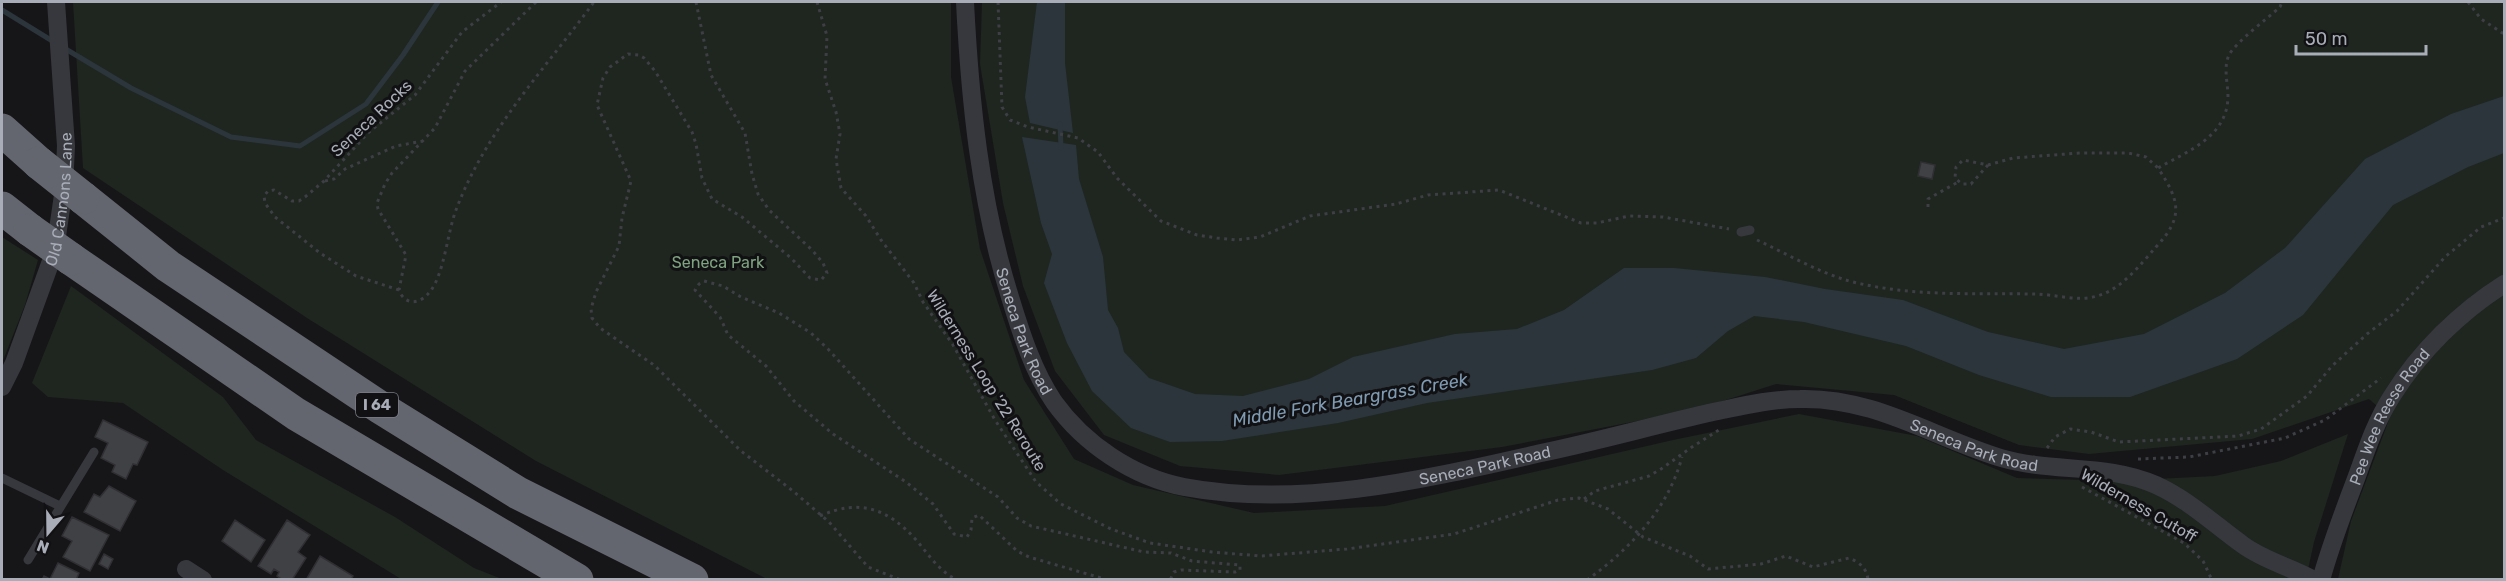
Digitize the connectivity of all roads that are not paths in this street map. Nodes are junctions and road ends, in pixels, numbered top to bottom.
1 (965, 2) edge
2 (57, 7) edge
3 (2, 130) edge
4 (2, 208) edge
5 (2505, 284) edge
6 (2, 387) edge
7 (94, 452) dead end
8 (2, 478) edge
9 (60, 506) junction
10 (28, 560) dead end
11 (186, 569) dead end
12 (203, 579) edge
13 (577, 579) edge
14 (692, 579) edge
15 (2314, 579) edge
16 (2321, 579) edge

1 - 15 street, Seneca Park Road
2 - 6 street, Old Cannons Lane
3 - 14 highway, I 64, bridge
4 - 13 highway, bridge
5 - 16 street, Pee Wee Reese Road
7 - 9 lane
8 - 9 lane
9 - 10 lane
11 - 12 street

